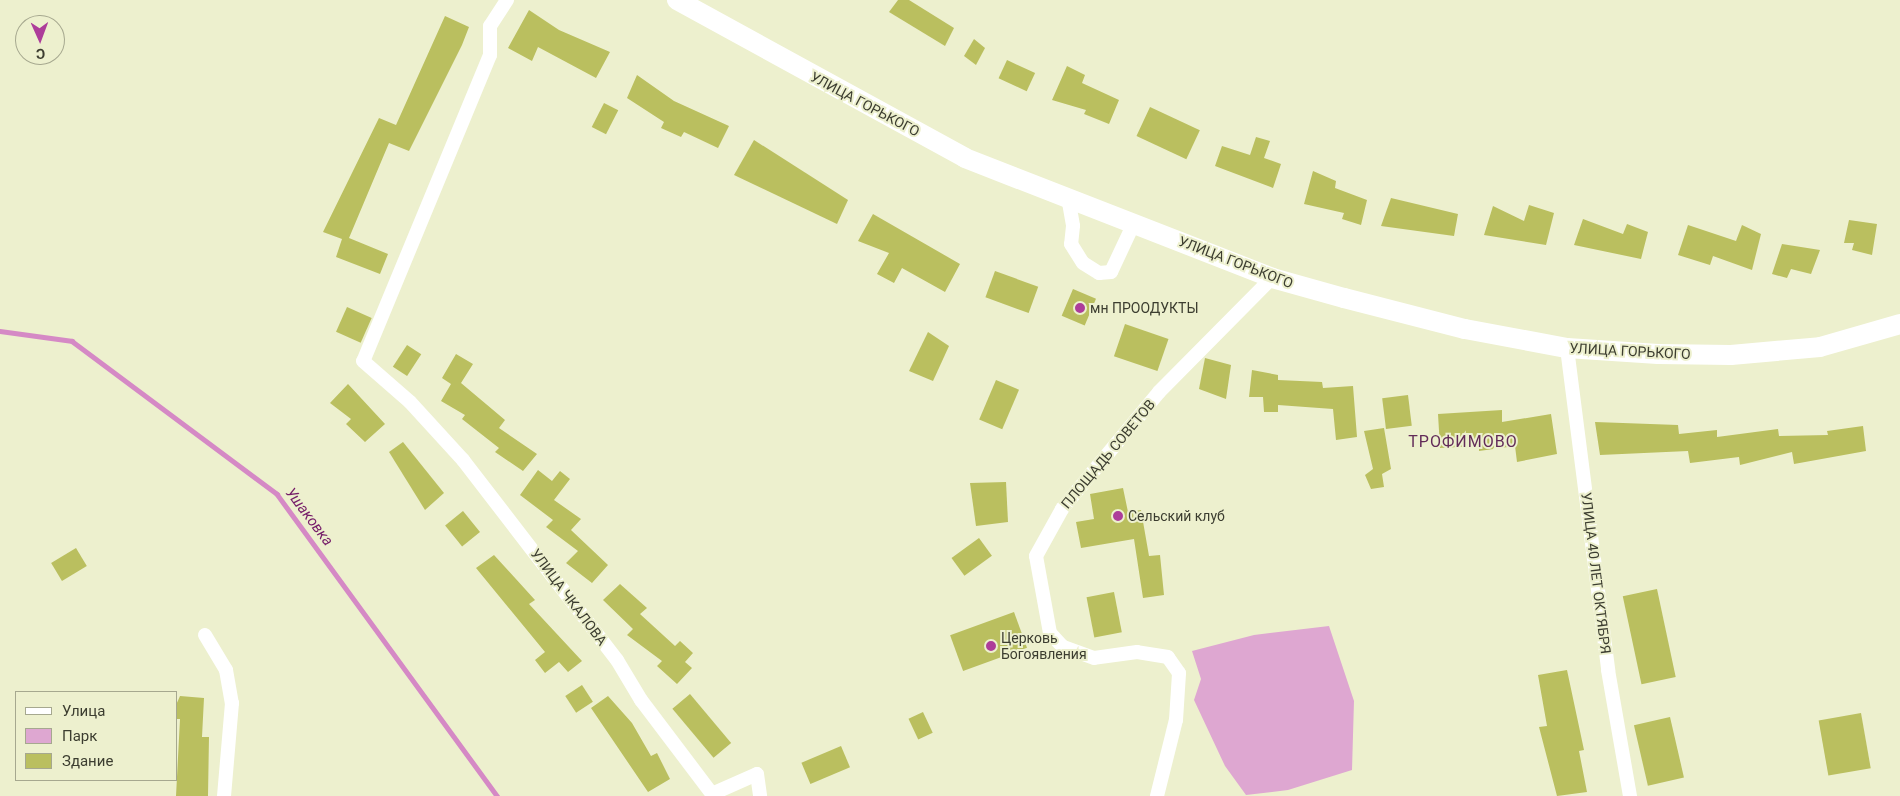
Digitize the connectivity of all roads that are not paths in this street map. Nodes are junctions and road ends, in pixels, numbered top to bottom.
1 (507, 0) edge
2 (677, 0) edge
3 (1068, 197) junction
4 (1134, 223) junction
5 (1272, 278) junction
6 (1900, 324) edge
7 (1567, 348) junction
8 (205, 635) dead end
9 (711, 795) edge
10 (224, 796) edge
11 (760, 796) edge
12 (1158, 796) edge
13 (1630, 796) edge

1 - 9 street, УЛИЦА ЧКАЛОВА
2 - 3 main road, УЛИЦА ГОРЬКОГО
3 - 4 main road, УЛИЦА ГОРЬКОГО
3 - 4 street
4 - 5 main road, УЛИЦА ГОРЬКОГО
5 - 7 main road, УЛИЦА ГОРЬКОГО
5 - 12 street, ПЛОЩАДЬ СОВЕТОВ
6 - 7 main road, УЛИЦА ГОРЬКОГО
7 - 13 street, УЛИЦА 40 ЛЕТ ОКТЯБРЯ
8 - 10 street
9 - 11 street, УЛИЦА ЧКАЛОВА

